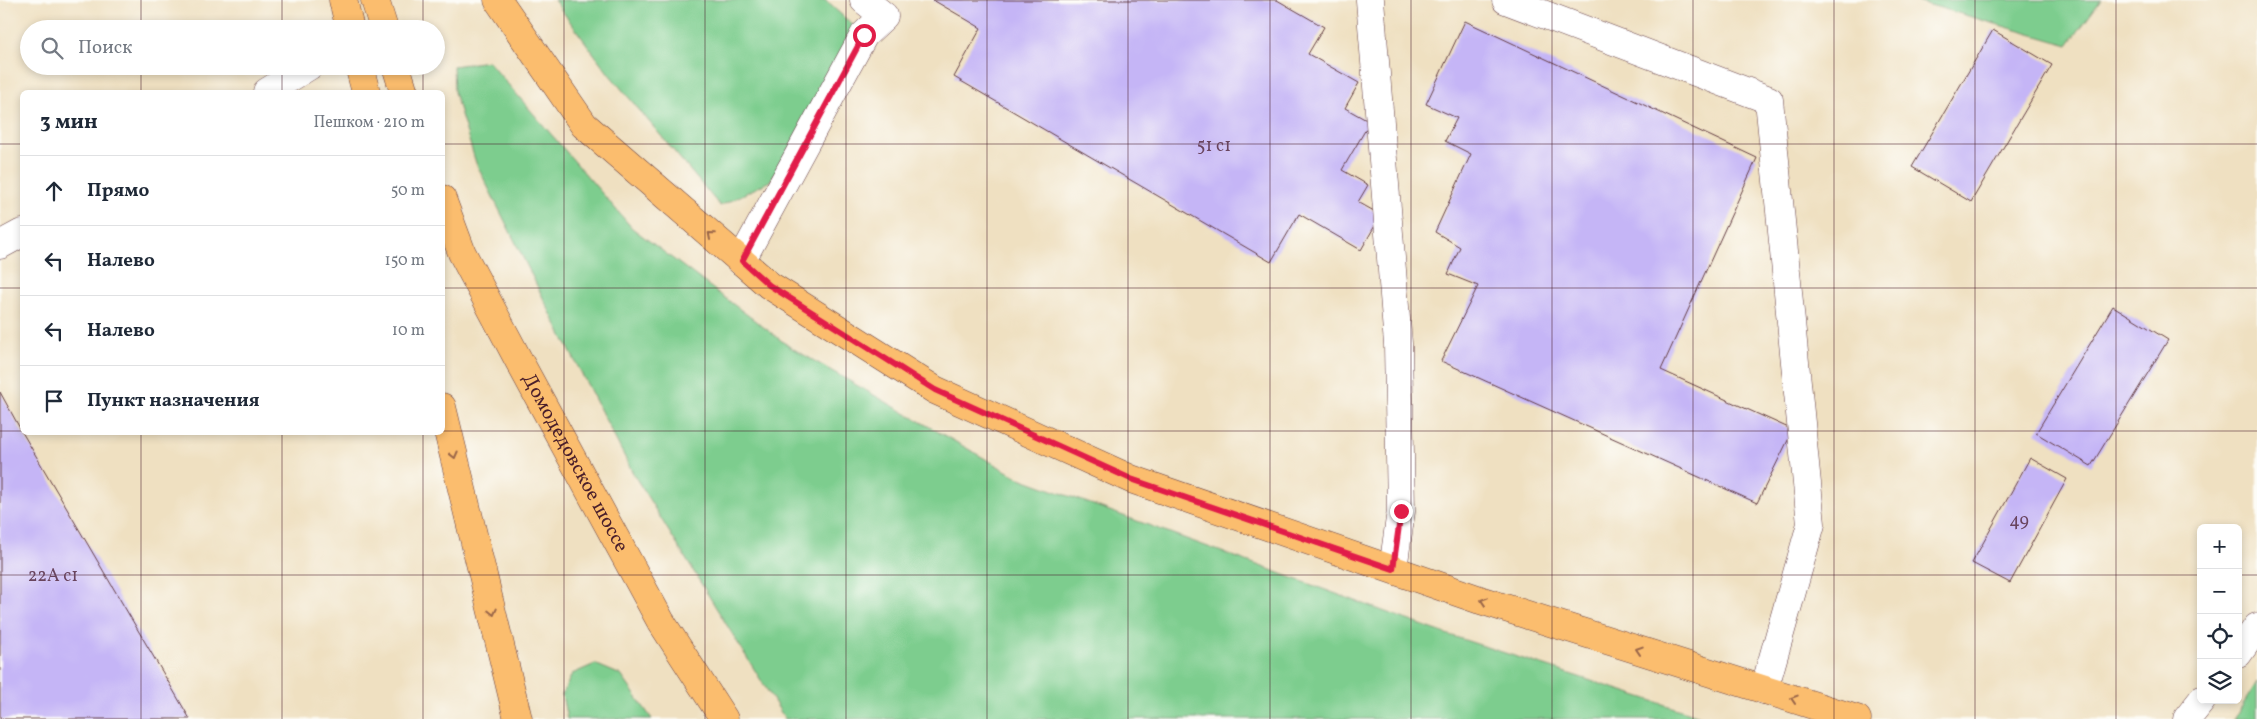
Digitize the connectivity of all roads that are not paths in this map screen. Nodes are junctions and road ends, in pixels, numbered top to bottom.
1 (343, 0) edge
2 (375, 0) edge
3 (498, 0) edge
4 (864, 0) edge
5 (1370, 0) edge
6 (1506, 0) edge
7 (348, 20) edge
8 (381, 20) edge
9 (294, 75) edge
10 (361, 75) edge
11 (399, 75) edge
12 (270, 90) edge
13 (365, 90) edge
14 (403, 90) edge
15 (445, 207) edge
16 (20, 234) edge
17 (0, 246) edge
18 (742, 261) junction
19 (445, 419) edge
20 (1393, 569) junction
21 (2257, 627) edge
22 (2242, 648) edge
23 (1764, 690) junction
24 (2199, 704) edge
25 (518, 719) edge
26 (724, 719) edge
27 (1857, 719) edge
28 (2187, 719) edge

1 - 7 main road
2 - 8 main road
18 -> 3 main road
4 - 18 lane
5 - 20 lane
6 - 23 lane
9 - 12 lane
10 - 13 main road
11 - 14 main road
15 - 26 main road, Домодедовское шоссе
16 - 17 lane
18 - 20 main road
19 -> 25 main road
23 -> 20 main road
21 - 22 lane
27 -> 23 main road
24 - 28 lane

